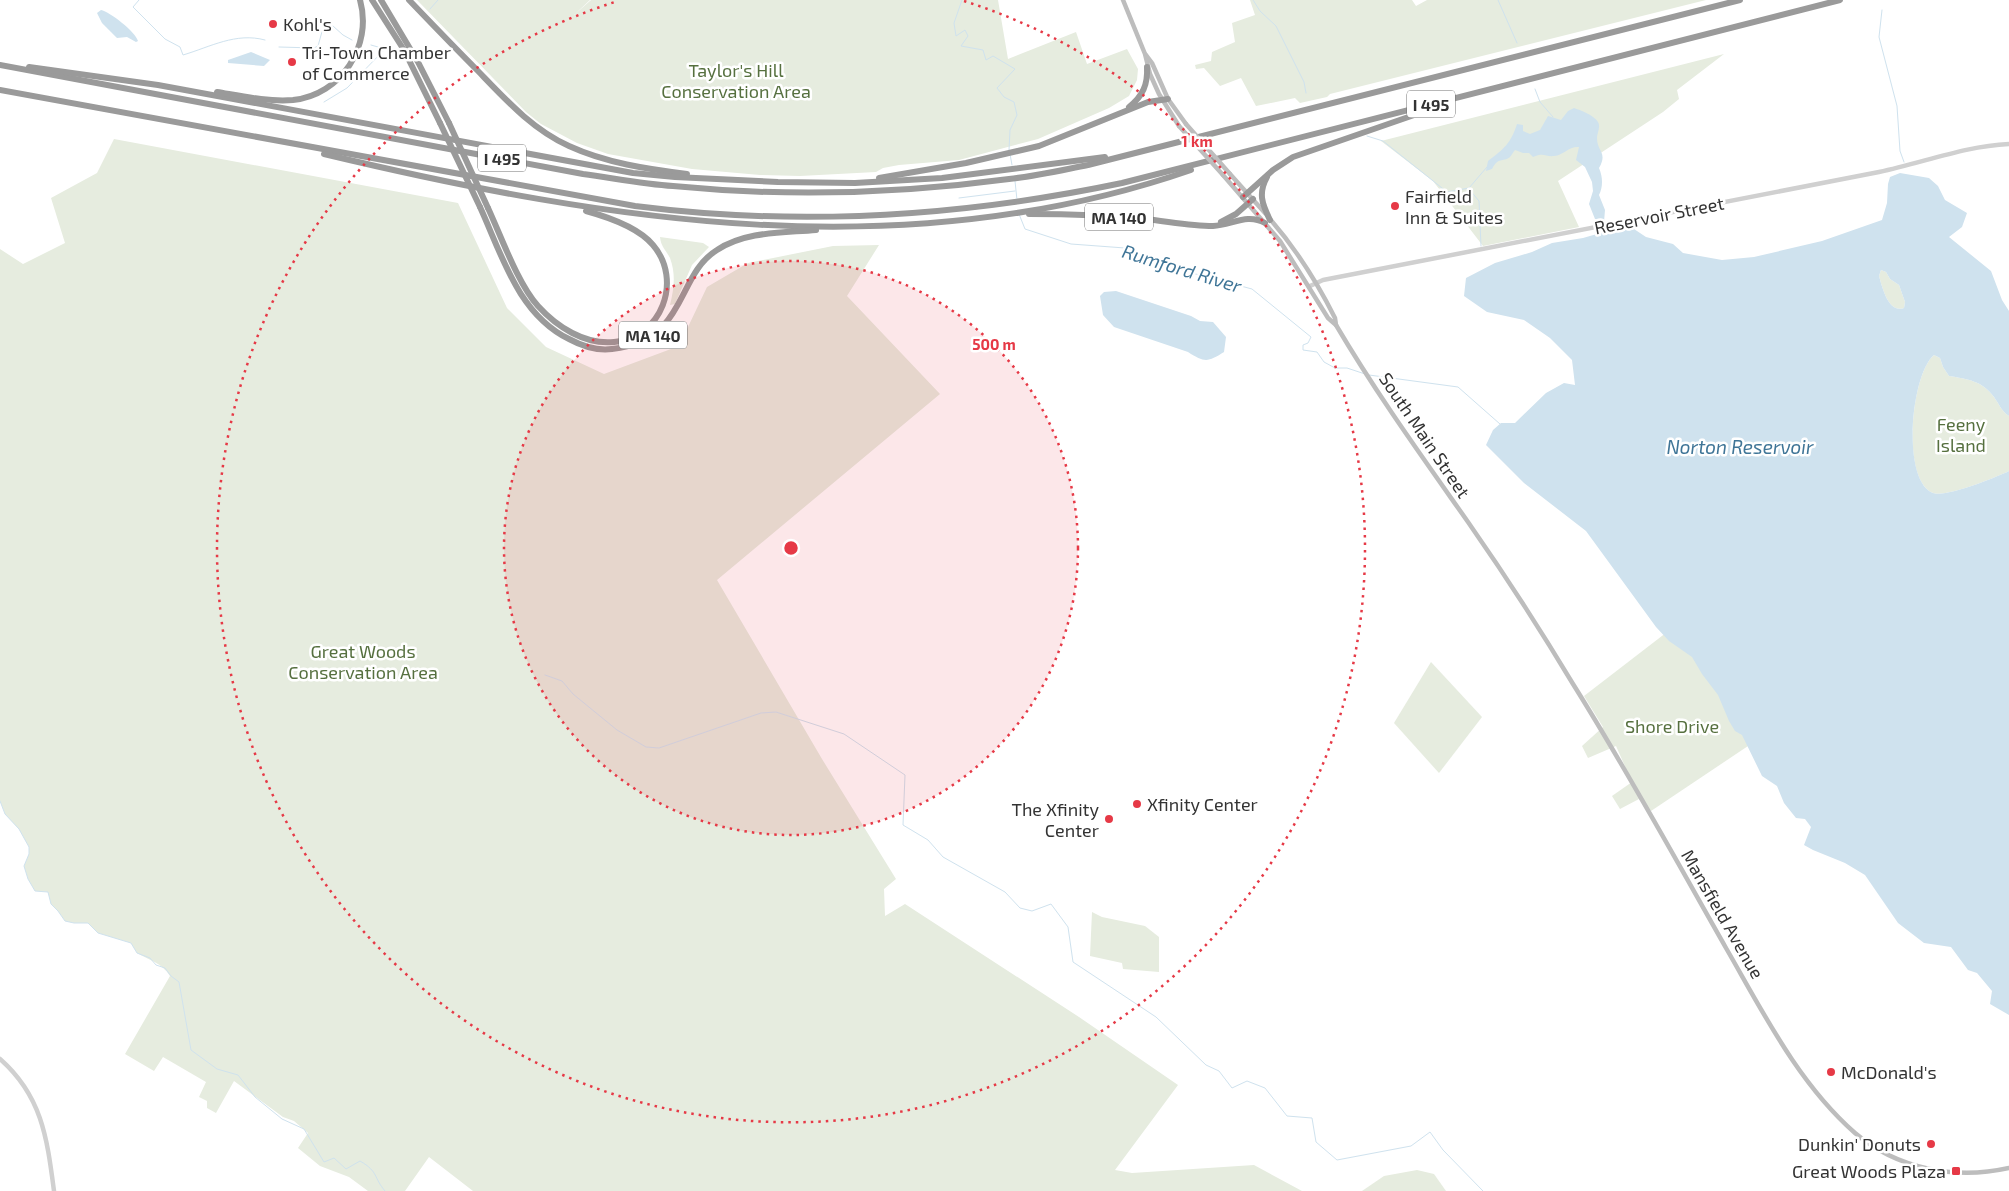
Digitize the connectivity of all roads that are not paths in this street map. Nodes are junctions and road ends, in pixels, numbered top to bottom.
1 (360, 0) edge
2 (372, 0) edge
3 (381, 0) edge
4 (409, 0) edge
5 (1123, 0) edge
6 (1740, 0) edge
7 (1840, 0) edge
8 (1145, 54) junction
9 (0, 65) edge
10 (1147, 67) junction
11 (158, 85) junction
12 (0, 90) edge
13 (1480, 92) junction
14 (1165, 99) junction
15 (1116, 116) junction
16 (277, 141) junction
17 (2009, 144) edge
18 (1170, 145) junction
19 (1210, 161) junction
20 (1270, 172) junction
21 (726, 180) junction
22 (829, 183) junction
23 (1245, 195) junction
24 (1251, 202) junction
25 (566, 205) junction
26 (1024, 213) junction
27 (1268, 221) junction
28 (1213, 226) junction
29 (857, 227) junction
30 (1316, 283) junction
31 (1310, 286) junction
32 (1336, 325) junction
33 (1494, 559) joint
34 (0, 1059) edge
35 (2009, 1168) edge
36 (54, 1191) edge

1 - 11 highway
2 - 29 highway, MA 140, bridge
3 - 25 highway, bridge
4 - 21 highway
5 - 8 main road, South Main Street
6 - 18 highway, I 495
7 - 13 highway, I 495
8 - 10 main road, South Main Street
8 - 14 main road, South Main Street
9 - 11 highway
9 - 18 highway, I 495
10 - 14 main road, South Main Street
10 - 15 highway
11 - 21 highway
12 - 16 highway, I 495
13 - 19 highway, I 495
13 - 20 highway
14 - 15 highway
14 - 23 main road, South Main Street, bridge
14 - 23 main road, South Main Street, bridge
15 - 22 highway
16 - 19 highway, I 495
16 - 25 highway
17 - 30 street, Reservoir Street
18 - 22 highway
19 - 26 highway
20 - 23 highway
20 - 27 highway
21 - 22 highway
23 - 24 main road, South Main Street
24 - 27 main road, South Main Street
24 - 28 highway
25 - 29 highway
26 - 28 highway, MA 140
26 - 29 highway, MA 140
27 - 28 highway, MA 140
27 - 30 main road, South Main Street
27 - 31 main road, South Main Street
30 - 31 street, Reservoir Street
30 - 32 main road, South Main Street
31 - 32 main road, South Main Street
32 - 33 main road, South Main Street
33 - 35 main road, Mansfield Avenue
34 - 36 street

